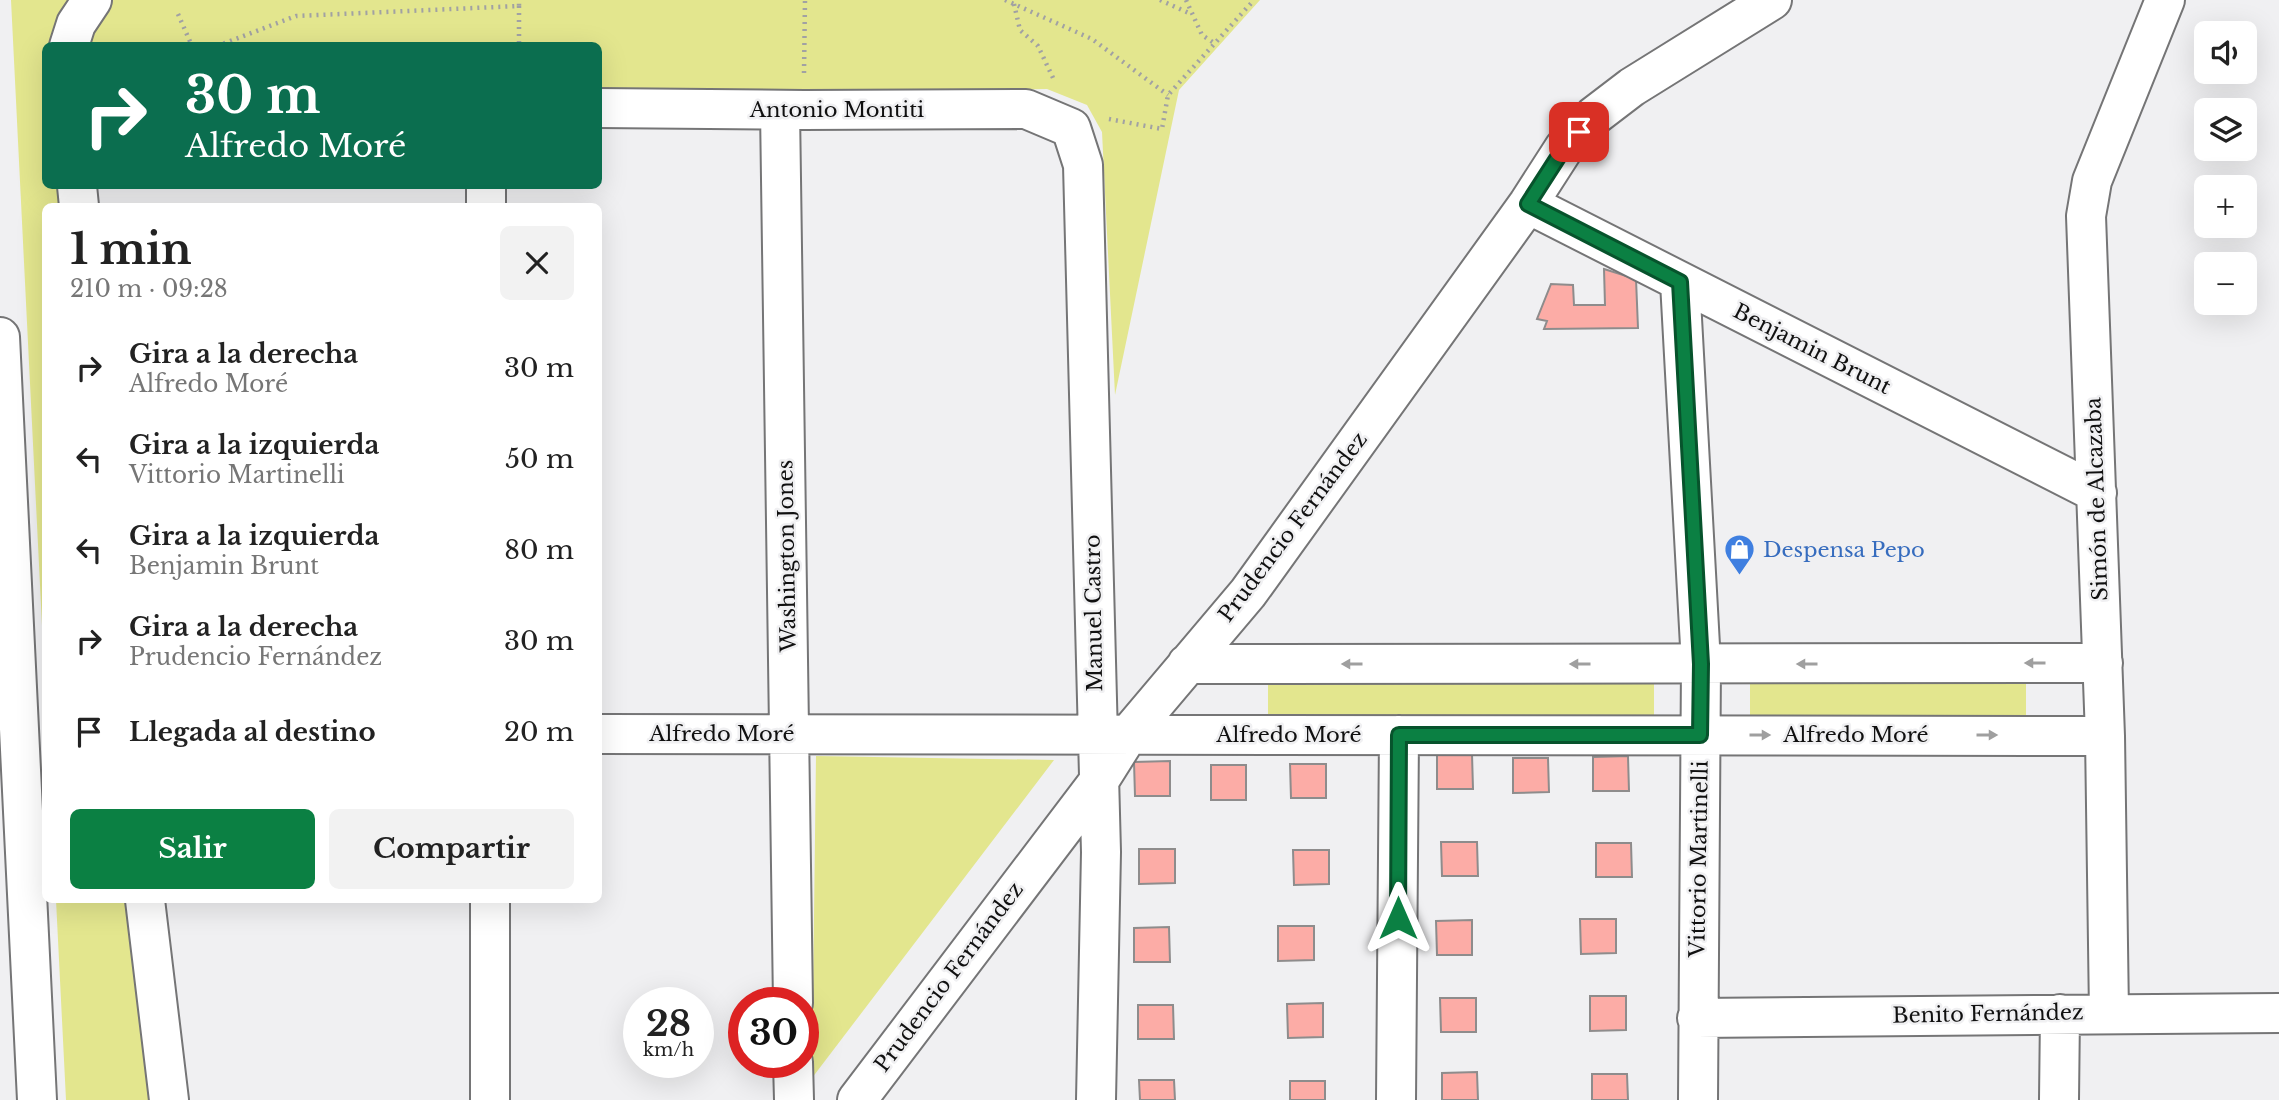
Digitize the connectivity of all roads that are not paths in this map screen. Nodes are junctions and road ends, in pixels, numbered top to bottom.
1 (92, 0) edge
2 (1772, 0) edge
3 (2158, 5) edge
4 (70, 42) edge
5 (792, 97) junction
6 (602, 108) edge
7 (1071, 128) joint
8 (1528, 204) junction
9 (1680, 282) junction
10 (0, 337) edge
11 (2097, 493) junction
12 (2103, 663) junction
13 (1187, 664) junction
14 (1701, 664) junction
15 (602, 734) edge
16 (790, 734) junction
17 (1113, 735) junction
18 (1399, 735) junction
19 (1700, 735) junction
20 (2105, 736) junction
21 (1099, 781) junction
22 (145, 903) edge
23 (490, 903) edge
24 (793, 987) edge
25 (2109, 1013) junction
26 (2279, 1013) edge
27 (2060, 1014) junction
28 (1697, 1018) junction
29 (793, 1078) edge
30 (37, 1100) edge
31 (169, 1100) edge
32 (490, 1100) edge
33 (794, 1100) edge
34 (857, 1100) edge
35 (1096, 1100) edge
36 (1396, 1100) edge
37 (1698, 1100) edge
38 (2059, 1100) edge

1 - 4 street
2 - 8 street, Prudencio Fernández
3 - 11 street, Simón de Alcazaba
5 - 6 street, Antonio Montiti
5 - 7 street, Antonio Montiti
5 - 16 street, Washington Jones
7 - 17 street, Manuel Castro
8 - 9 street, Benjamin Brunt
8 - 13 street, Prudencio Fernández
9 - 11 street, Benjamin Brunt
9 - 14 street, Vittorio Martinelli
10 - 30 street
11 - 12 street, Simón de Alcazaba
12 -> 14 street
12 - 20 street, Simón de Alcazaba
14 -> 13 street
13 - 17 street, Prudencio Fernández
14 - 19 street, Vittorio Martinelli
15 - 16 street, Alfredo Moré
16 - 17 street, Alfredo Moré
16 - 24 street, Washington Jones
17 - 18 street, Alfredo Moré
17 - 21 street, Prudencio Fernández
18 - 19 street, Alfredo Moré
18 - 36 street
19 -> 20 street, Alfredo Moré
19 - 28 street, Vittorio Martinelli
20 - 25 street, Simón de Alcazaba
21 - 34 street, Prudencio Fernández
21 - 35 street
22 - 31 street
23 - 32 street
25 - 26 street, Benito Fernández
25 - 27 street, Benito Fernández
27 - 28 street, Benito Fernández
27 - 38 street
28 - 37 street, Vittorio Martinelli
29 - 33 street

